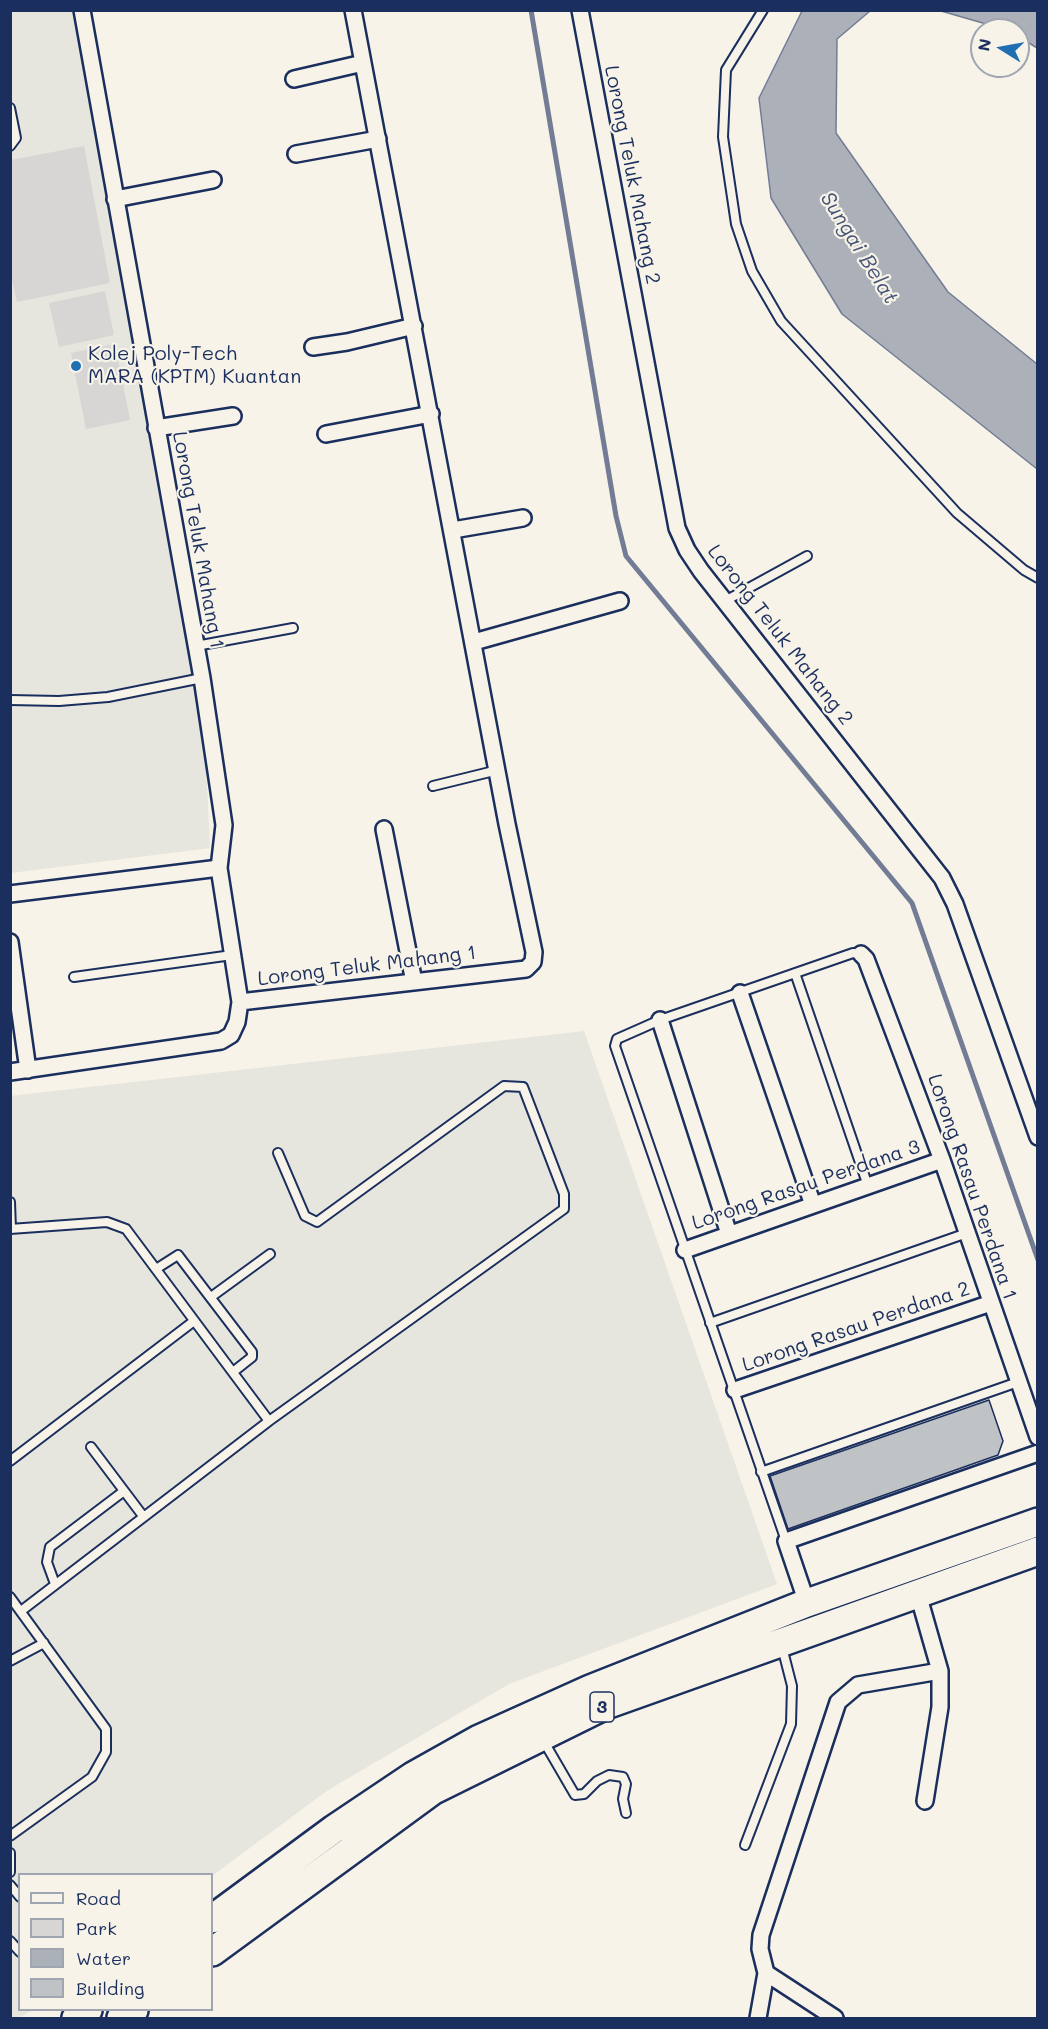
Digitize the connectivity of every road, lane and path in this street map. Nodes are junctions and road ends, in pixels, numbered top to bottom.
1 (82, 10) edge
2 (352, 10) edge
3 (580, 10) edge
4 (763, 10) edge
5 (363, 63) junction
6 (294, 79) dead end
7 (10, 108) edge
8 (378, 139) junction
9 (10, 146) edge
10 (296, 154) dead end
11 (213, 180) dead end
12 (115, 199) junction
13 (414, 326) junction
14 (313, 347) dead end
15 (431, 414) junction
16 (233, 416) dead end
17 (156, 428) junction
18 (326, 434) dead end
19 (523, 518) dead end
20 (453, 530) junction
21 (807, 556) dead end
22 (1038, 578) edge
23 (724, 601) junction
24 (620, 602) dead end
25 (293, 628) dead end
26 (474, 642) junction
27 (196, 646) junction
28 (202, 678) junction
29 (10, 700) edge
30 (498, 770) junction
31 (433, 786) dead end
32 (384, 829) dead end
33 (219, 868) junction
34 (10, 894) edge
35 (10, 942) edge
36 (861, 954) joint
37 (232, 955) junction
38 (795, 973) junction
39 (74, 977) dead end
40 (414, 982) junction
41 (740, 993) junction
42 (240, 1002) junction
43 (660, 1020) junction
44 (28, 1070) junction
45 (10, 1072) edge
46 (1038, 1137) edge
47 (278, 1153) dead end
48 (942, 1160) junction
49 (868, 1186) junction
50 (10, 1202) edge
51 (813, 1205) junction
52 (11, 1229) edge
53 (967, 1233) junction
54 (729, 1234) junction
55 (685, 1250) junction
56 (270, 1254) dead end
57 (156, 1269) junction
58 (211, 1297) junction
59 (991, 1303) junction
60 (194, 1321) junction
61 (710, 1323) junction
62 (233, 1372) junction
63 (1018, 1382) junction
64 (735, 1390) junction
65 (268, 1421) junction
66 (1038, 1437) edge
67 (92, 1447) dead end
68 (1038, 1453) edge
69 (10, 1461) edge
70 (761, 1472) junction
71 (124, 1491) junction
72 (143, 1516) junction
73 (1038, 1522) edge
74 (786, 1541) junction
75 (1038, 1551) edge
76 (55, 1584) junction
77 (918, 1594) junction
78 (10, 1597) edge
79 (807, 1603) junction
80 (21, 1611) junction
81 (781, 1642) junction
82 (44, 1643) junction
83 (10, 1661) edge
84 (940, 1671) junction
85 (541, 1737) junction
86 (925, 1801) dead end
87 (626, 1813) dead end
88 (10, 1836) edge
89 (745, 1845) dead end
90 (10, 1853) edge
91 (10, 1872) edge
92 (213, 1918) edge
93 (213, 1951) edge
94 (766, 1973) junction
95 (758, 2019) edge
96 (835, 2019) edge

1 - 12 street, Lorong Teluk Mahang 1
2 - 5 street, Lorong Teluk Mahang 1
3 - 23 street, Lorong Teluk Mahang 2
4 - 22 lane
5 - 6 street
5 - 8 street, Lorong Teluk Mahang 1
7 - 9 lane
8 - 10 street
8 - 13 street, Lorong Teluk Mahang 1
11 - 12 street
12 - 17 street, Lorong Teluk Mahang 1
13 - 14 street
13 - 15 street, Lorong Teluk Mahang 1
15 - 18 street
15 - 20 street, Lorong Teluk Mahang 1
16 - 17 street
17 - 27 street, Lorong Teluk Mahang 1
19 - 20 street
20 - 26 street, Lorong Teluk Mahang 1
21 - 23 lane
23 - 46 street, Lorong Teluk Mahang 2
24 - 26 street
25 - 27 lane
26 - 30 street, Lorong Teluk Mahang 1
27 - 28 street, Lorong Teluk Mahang 1
28 - 29 lane
28 - 33 street, Lorong Teluk Mahang 1
30 - 31 lane
30 - 40 street, Lorong Teluk Mahang 1
32 - 40 street
33 - 34 street
33 - 37 street, Lorong Teluk Mahang 1
35 - 44 street
36 - 38 lane
36 - 48 street, Lorong Rasau Perdana 1
37 - 39 lane
37 - 42 street, Lorong Teluk Mahang 1
38 - 41 lane
38 - 49 lane
40 - 42 street, Lorong Teluk Mahang 1
41 - 43 lane
41 - 51 street
42 - 44 street
43 - 54 street
43 - 55 lane
44 - 45 street
47 - 65 lane
48 - 49 street, Lorong Rasau Perdana 3
48 - 53 street, Lorong Rasau Perdana 1
49 - 51 street, Lorong Rasau Perdana 3
50 - 52 lane
51 - 54 street, Lorong Rasau Perdana 3
52 - 57 lane
53 - 59 street, Lorong Rasau Perdana 1
53 - 61 lane
54 - 55 street, Lorong Rasau Perdana 3
55 - 61 lane
56 - 58 lane
57 - 58 lane
57 - 60 lane
58 - 62 lane
59 - 63 street, Lorong Rasau Perdana 1
59 - 64 street, Lorong Rasau Perdana 2
60 - 62 lane
60 - 69 lane
61 - 64 lane
62 - 65 lane
63 - 66 street, Lorong Rasau Perdana 1
63 - 70 lane
64 - 70 lane
65 - 72 lane
67 - 71 lane
68 - 74 street
70 - 74 lane
71 - 72 lane
71 - 76 lane
72 - 76 lane
73 - 79 highway, 3
74 - 79 street
75 - 77 highway, 3
76 - 80 lane
77 - 81 highway, 3
77 - 84 street
78 - 80 lane
79 - 92 highway, 3
80 - 82 lane
81 - 85 highway, 3
81 - 89 lane
82 - 83 lane
82 - 88 lane
84 - 86 street
84 - 94 street
85 - 87 lane
85 - 93 highway, 3
90 - 91 lane
94 - 95 street
94 - 96 street

